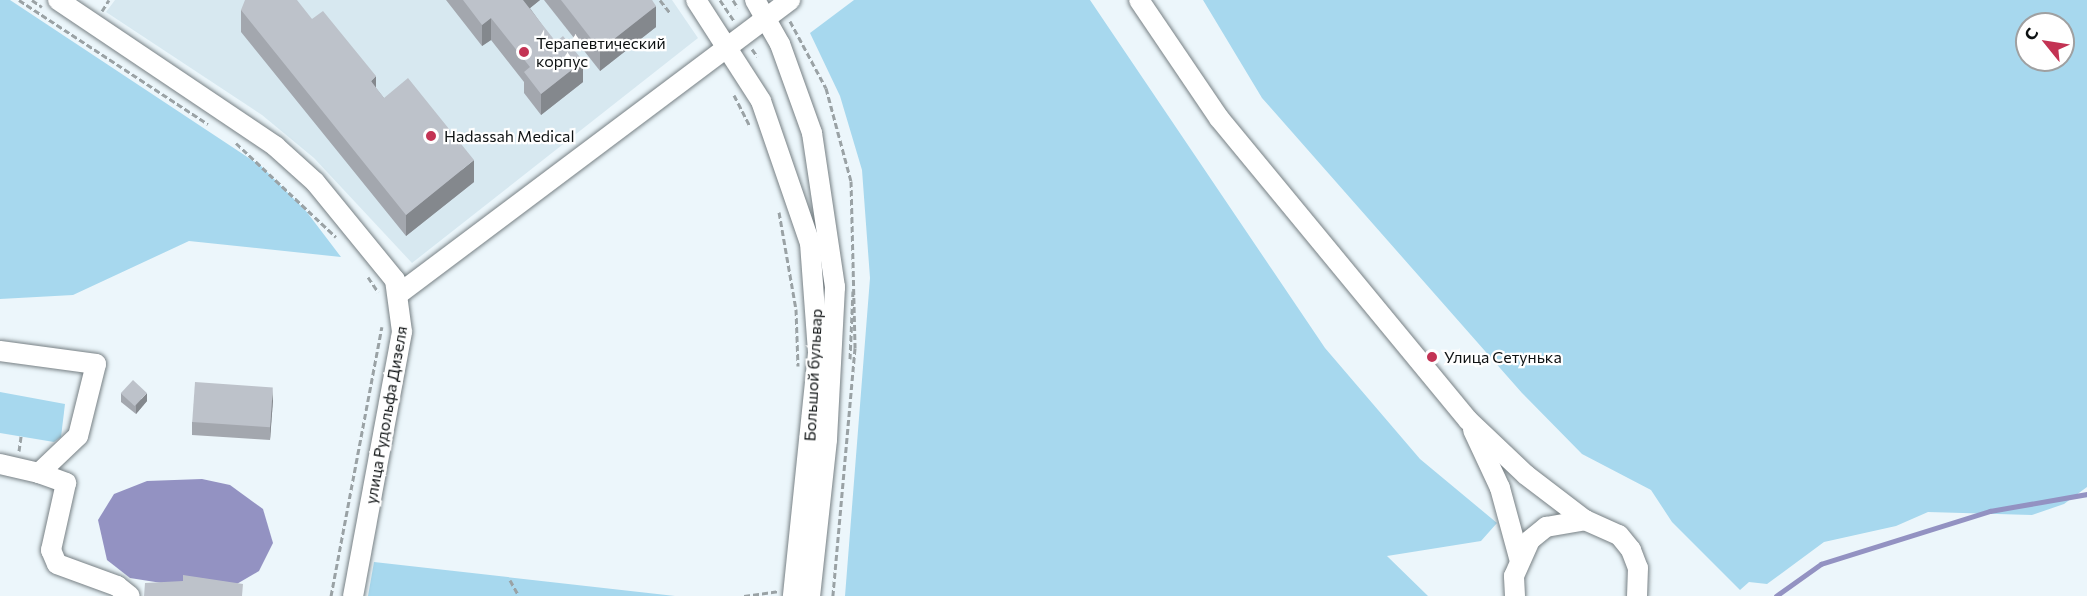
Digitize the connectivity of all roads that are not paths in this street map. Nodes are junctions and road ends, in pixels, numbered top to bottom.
1 (696, 0) edge
2 (790, 0) edge
3 (1139, 0) edge
4 (748, 6) edge
5 (59, 9) edge
6 (90, 9) edge
7 (766, 18) junction
8 (729, 47) junction
9 (392, 294) junction
10 (0, 351) edge
11 (1468, 420) junction
12 (0, 464) edge
13 (39, 473) junction
14 (1585, 520) junction
15 (1519, 558) junction
16 (786, 593) edge
17 (130, 596) edge
18 (353, 596) edge
19 (810, 596) edge
20 (1515, 596) edge
21 (1638, 596) edge

1 - 8 street, Большой бульвар
2 - 7 street
3 - 11 street
4 - 7 street, Большой бульвар
5 - 6 street, улица Рудольфа Дизеля
6 - 9 street, улица Рудольфа Дизеля
7 - 8 street
7 - 19 street, Большой бульвар
8 - 9 street
8 - 16 street, Большой бульвар
9 - 18 street, улица Рудольфа Дизеля
10 - 13 street
11 - 14 street
11 - 15 street
12 - 13 street
13 - 17 street
14 - 15 street
14 - 21 street
15 - 20 street

